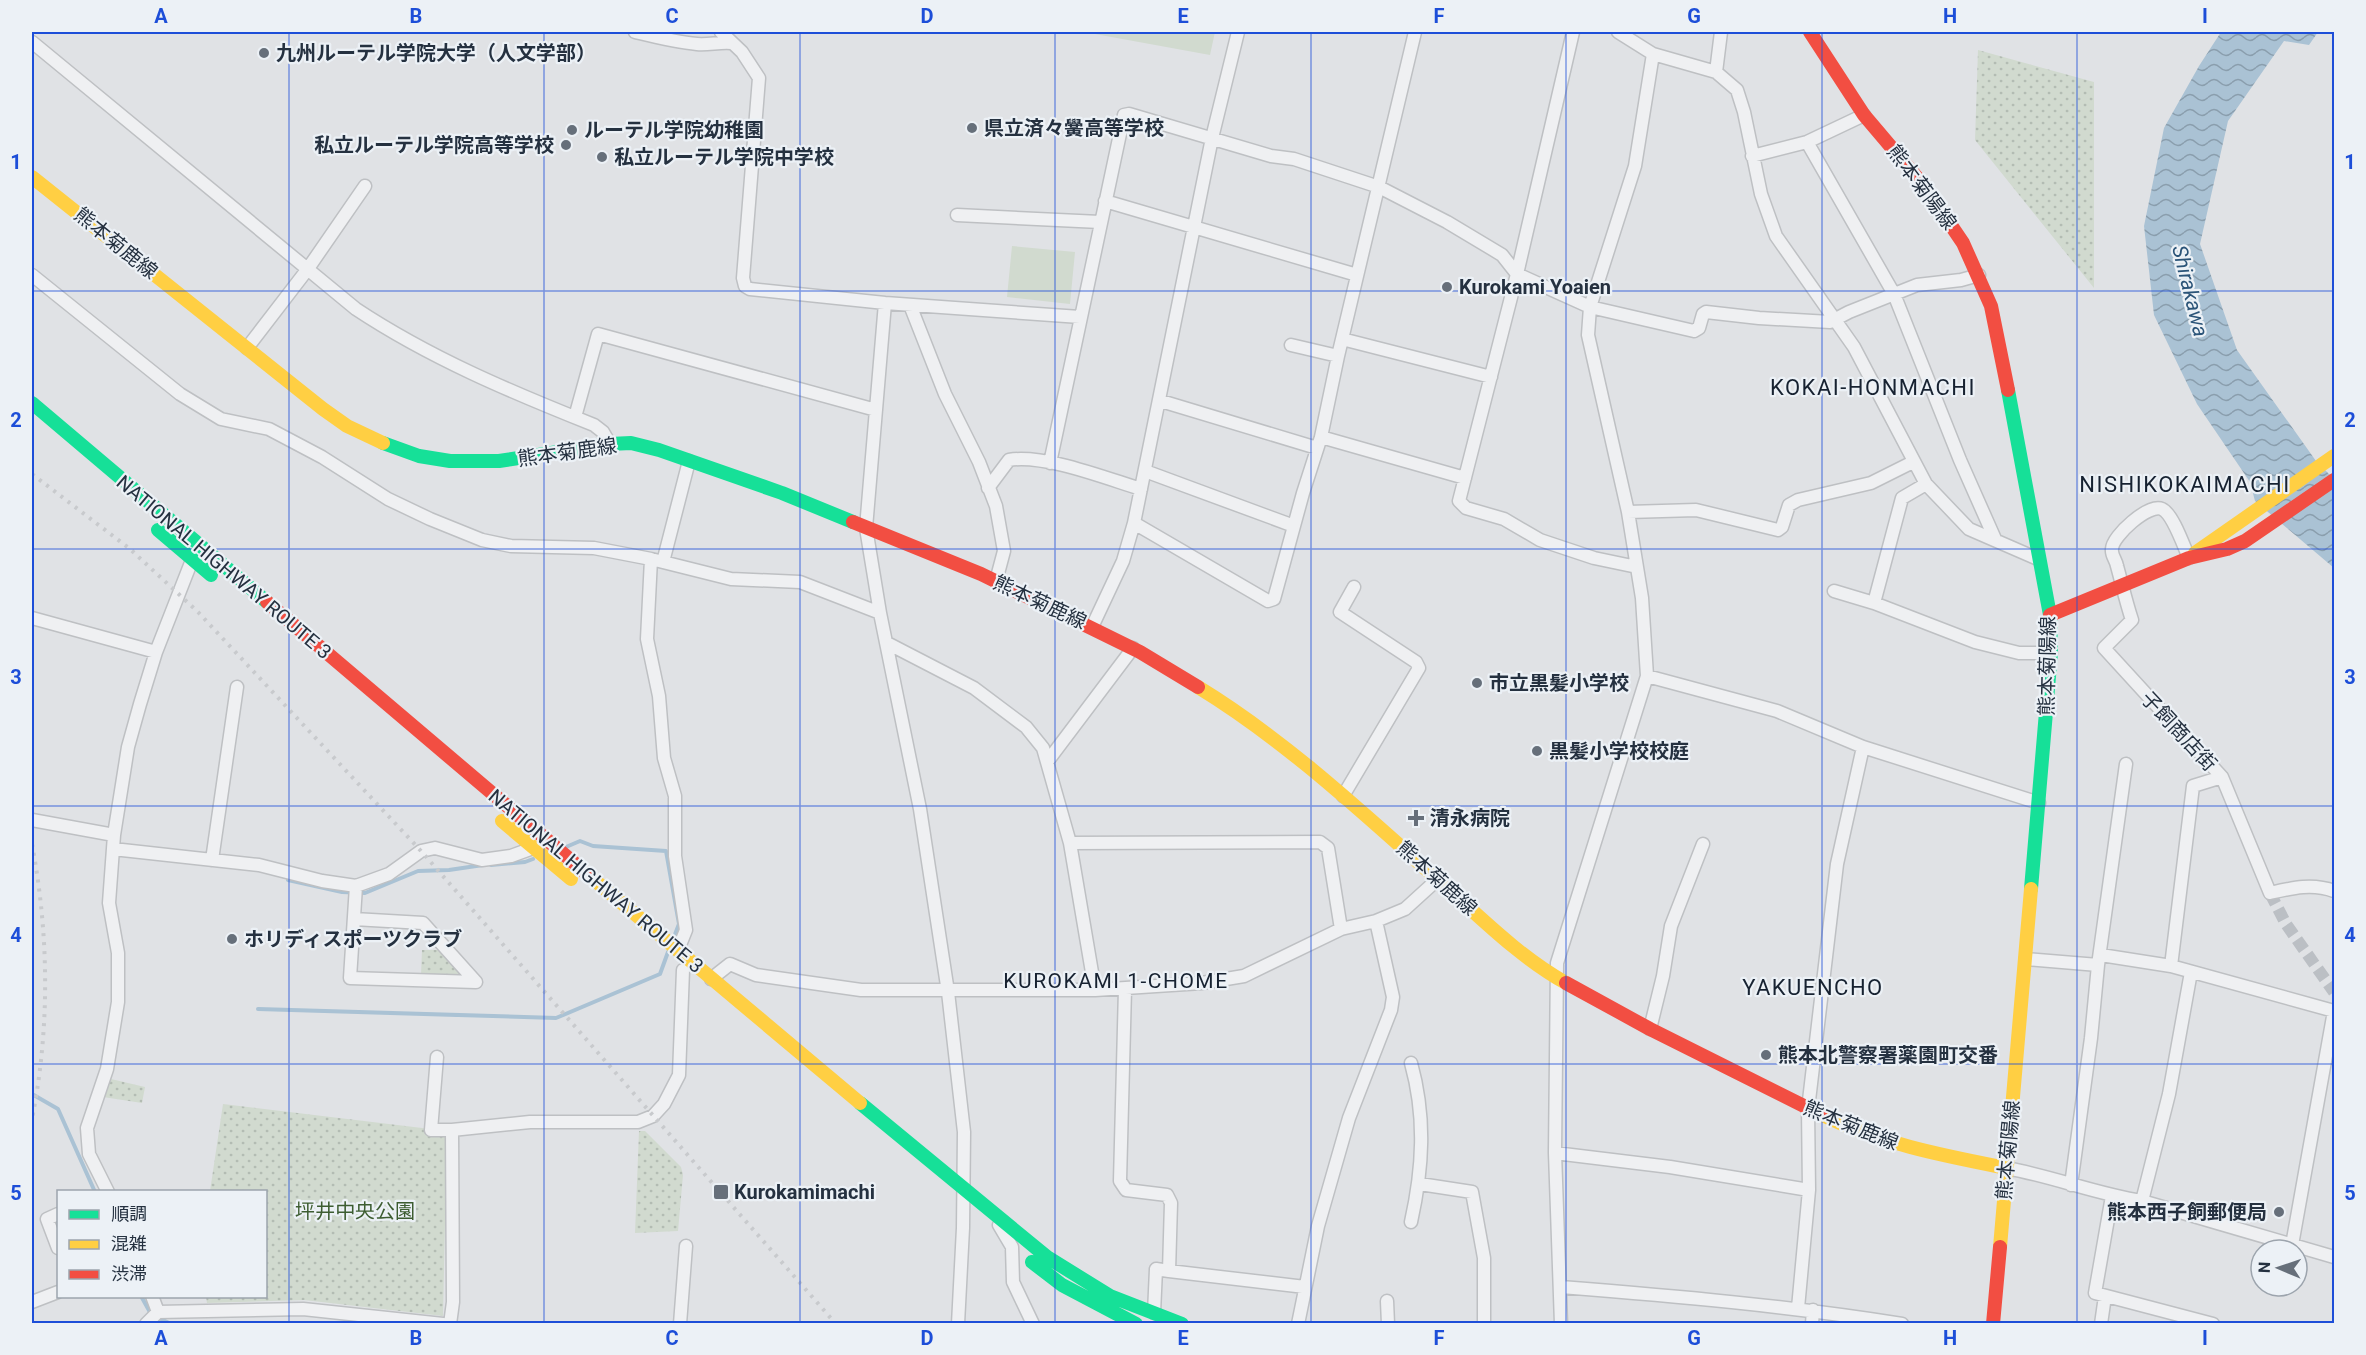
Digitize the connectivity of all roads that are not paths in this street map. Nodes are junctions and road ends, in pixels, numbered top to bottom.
1 (635, 32) edge
2 (721, 32) edge
3 (1238, 32) edge
4 (1415, 32) edge
5 (1574, 32) edge
6 (1618, 32) edge
7 (1721, 32) edge
8 (1810, 32) edge
9 (32, 42) edge
10 (731, 43) junction
11 (1653, 54) junction
12 (1716, 72) junction
13 (1864, 115) junction
14 (1212, 138) junction
15 (1807, 142) junction
16 (1752, 156) junction
17 (32, 177) edge
18 (365, 186) dead end
19 (1378, 187) junction
20 (1105, 201) junction
21 (957, 215) dead end
22 (1100, 222) junction
23 (1195, 229) junction
24 (307, 270) junction
25 (1517, 274) junction
26 (32, 275) edge
27 (1357, 275) junction
28 (1978, 275) junction
29 (1894, 294) junction
30 (885, 303) junction
31 (910, 305) junction
32 (1590, 307) junction
33 (1080, 317) junction
34 (1836, 320) junction
35 (1342, 339) junction
36 (1291, 345) dead end
37 (248, 348) junction
38 (1338, 356) junction
39 (1491, 377) junction
40 (1161, 401) junction
41 (32, 404) edge
42 (876, 410) junction
43 (575, 417) junction
44 (1319, 443) junction
45 (609, 444) junction
46 (2334, 456) edge
47 (689, 460) junction
48 (1913, 462) junction
49 (1050, 463) junction
50 (1145, 471) junction
51 (1466, 478) junction
52 (2334, 480) edge
53 (1926, 484) junction
54 (988, 488) junction
55 (1141, 489) junction
56 (1628, 512) junction
57 (146, 520) dead end
58 (1134, 523) junction
59 (1294, 526) junction
60 (866, 528) junction
61 (1995, 539) junction
62 (197, 543) junction
63 (2188, 558) junction
64 (2038, 559) junction
65 (193, 560) junction
66 (657, 560) junction
67 (1637, 567) junction
68 (219, 581) dead end
69 (996, 581) junction
70 (1354, 587) dead end
71 (2121, 587) junction
72 (1834, 591) dead end
73 (1874, 603) junction
74 (880, 613) junction
75 (2050, 615) junction
76 (32, 618) edge
77 (1092, 627) junction
78 (887, 643) junction
79 (1133, 648) junction
80 (156, 652) junction
81 (2051, 653) junction
82 (1647, 676) junction
83 (237, 687) dead end
84 (1863, 747) junction
85 (1047, 762) junction
86 (2126, 764) dead end
87 (2222, 777) junction
88 (1343, 796) junction
89 (2039, 803) junction
90 (489, 810) dead end
91 (32, 820) edge
92 (114, 835) junction
93 (1070, 843) junction
94 (1702, 844) dead end
95 (533, 848) junction
96 (113, 849) junction
97 (212, 860) junction
98 (1438, 879) junction
99 (356, 890) junction
100 (2334, 891) edge
101 (354, 919) junction
102 (1376, 921) junction
103 (1341, 929) junction
104 (678, 950) junction
105 (2026, 959) junction
106 (2099, 960) junction
107 (2171, 966) junction
108 (683, 970) junction
109 (2191, 972) junction
110 (1557, 978) junction
111 (711, 980) junction
112 (1125, 989) junction
113 (1095, 990) junction
114 (948, 992) junction
115 (1650, 1029) junction
116 (437, 1057) dead end
117 (1411, 1063) dead end
118 (1808, 1109) junction
119 (452, 1130) junction
120 (1555, 1153) junction
121 (2006, 1168) junction
122 (1420, 1184) junction
123 (2071, 1185) junction
124 (963, 1187) junction
125 (107, 1190) edge
126 (1809, 1190) junction
127 (2112, 1196) junction
128 (954, 1198) junction
129 (2142, 1201) junction
130 (992, 1212) junction
131 (57, 1214) edge
132 (1411, 1222) dead end
133 (2268, 1238) edge
134 (2293, 1238) edge
135 (57, 1245) edge
136 (686, 1246) dead end
137 (1012, 1247) junction
138 (2309, 1250) edge
139 (2334, 1257) edge
140 (1169, 1271) junction
141 (1305, 1287) junction
142 (1561, 1287) junction
143 (57, 1292) edge
144 (2104, 1296) junction
145 (153, 1298) edge
146 (1387, 1301) dead end
147 (32, 1302) edge
148 (1798, 1308) junction
149 (1813, 1310) junction
150 (158, 1312) junction
151 (1154, 1313) junction
152 (146, 1323) edge
153 (443, 1323) edge
154 (450, 1323) edge
155 (680, 1323) edge
156 (958, 1323) edge
157 (1033, 1323) edge
158 (1136, 1323) edge
159 (1182, 1323) edge
160 (1298, 1323) edge
161 (1388, 1323) edge
162 (1484, 1323) edge
163 (1561, 1323) edge
164 (1812, 1323) edge
165 (1902, 1323) edge
166 (1993, 1323) edge
167 (2101, 1323) edge
168 (2213, 1323) edge

1 - 10 street
2 - 10 street
3 - 14 street
4 - 19 street
5 - 25 street
6 - 11 street
7 - 12 street
8 - 13 main road, 熊本菊陽線
9 - 24 street
10 - 30 street
11 - 12 street
11 - 32 street
12 - 16 street
13 - 15 street
13 - 28 main road, 熊本菊陽線
14 - 19 street
14 - 20 street
14 - 23 street
15 - 16 street
15 - 29 street
16 - 34 street
17 - 37 main road, 熊本菊鹿線
18 - 24 street
19 - 25 street
19 - 27 street
20 - 22 street
20 - 23 street
21 - 22 street
22 - 33 street
23 - 27 street
23 - 40 street
24 - 37 street
24 - 43 street
25 - 32 street
25 - 39 street
26 - 66 street
27 - 35 street
28 - 29 street
28 - 64 main road, 熊本菊陽線
29 - 34 street
29 - 61 street
30 - 31 street
30 - 42 street
31 - 33 street
31 - 54 street
32 - 34 street
32 - 56 street
33 - 49 street
34 - 48 street
35 - 38 street
35 - 39 street
36 - 38 street
37 - 45 main road, 熊本菊鹿線
38 - 44 street
39 - 51 street
40 - 44 street
40 - 50 street
41 - 62 main road, NATIONAL HIGHWAY ROUTE 3
42 - 43 street
42 - 60 street
43 - 45 street
44 - 51 street
44 - 59 street
45 - 47 main road, 熊本菊鹿線
46 - 63 main road
47 - 60 main road, 熊本菊鹿線
47 - 66 street
48 - 53 street
48 - 56 street
49 - 54 street
49 - 55 street
50 - 55 street
50 - 59 street
51 - 67 street
52 - 63 main road
53 - 61 street
53 - 73 street
54 - 69 street
55 - 58 street
56 - 67 street
57 - 65 main road, NATIONAL HIGHWAY ROUTE 3
58 - 59 street
58 - 77 street
60 - 69 main road, 熊本菊鹿線
60 - 74 street
61 - 64 street
62 - 65 street
62 - 104 main road, NATIONAL HIGHWAY ROUTE 3
63 - 71 main road
63 - 71 street
64 - 75 main road, 熊本菊陽線
65 - 68 main road, NATIONAL HIGHWAY ROUTE 3
65 - 80 street
66 - 74 street
66 - 104 street
67 - 82 street
69 - 77 main road, 熊本菊鹿線
70 - 88 street
71 - 75 main road
71 - 87 street, 子飼商店街
72 - 73 street
73 - 81 street
74 - 78 street
75 - 81 main road, 熊本菊陽線
76 - 80 street
77 - 79 main road, 熊本菊鹿線
78 - 85 street
78 - 114 street
79 - 85 street
79 - 88 main road, 熊本菊鹿線
80 - 92 street
81 - 89 main road, 熊本菊陽線
82 - 84 street
82 - 110 street
83 - 97 street
84 - 89 street
84 - 118 street
85 - 93 street
86 - 106 street
87 - 100 street, 子飼商店街
87 - 107 street
88 - 98 main road, 熊本菊鹿線
89 - 105 main road, 熊本菊陽線
90 - 95 main road, NATIONAL HIGHWAY ROUTE 3
91 - 92 street
92 - 96 street
93 - 103 street
93 - 113 street
94 - 115 street
95 - 99 street
95 - 108 main road, NATIONAL HIGHWAY ROUTE 3
96 - 97 street
96 - 125 street
97 - 99 street
98 - 102 street
98 - 110 main road, 熊本菊鹿線
99 - 101 street
101 - 101 street
102 - 103 street
102 - 141 street
103 - 112 street
104 - 111 main road, NATIONAL HIGHWAY ROUTE 3
105 - 106 street
105 - 121 main road, 熊本菊陽線
106 - 107 street
106 - 123 street
107 - 109 street
108 - 119 street
108 - 128 main road, NATIONAL HIGHWAY ROUTE 3
109 - 129 street
109 - 134 street
110 - 115 main road, 熊本菊鹿線
110 - 120 street
111 - 114 street
111 - 124 main road, NATIONAL HIGHWAY ROUTE 3
112 - 113 street
112 - 140 street
113 - 114 street
114 - 124 street
115 - 118 main road, 熊本菊鹿線
116 - 119 street
117 - 122 street
118 - 121 main road, 熊本菊鹿線
118 - 126 street
119 - 154 street
120 - 126 street
120 - 142 street
121 - 123 street
121 - 166 main road, 熊本菊陽線
122 - 132 street
122 - 162 street
123 - 127 street
124 - 128 street
124 - 130 main road, NATIONAL HIGHWAY ROUTE 3
126 - 148 street
127 - 129 street
127 - 144 street
128 - 137 main road, NATIONAL HIGHWAY ROUTE 3
128 - 156 street
129 - 133 street
130 - 137 street
130 - 151 main road, NATIONAL HIGHWAY ROUTE 3
131 - 135 street
136 - 155 street
137 - 157 street
137 - 158 main road, NATIONAL HIGHWAY ROUTE 3
138 - 139 street
140 - 141 street
140 - 151 street
141 - 160 street
142 - 148 street
142 - 163 street
143 - 147 street
144 - 167 street
144 - 168 street
145 - 150 street
146 - 161 street
148 - 149 street
149 - 164 street
149 - 165 street
150 - 152 street
150 - 153 street
151 - 159 main road, NATIONAL HIGHWAY ROUTE 3

